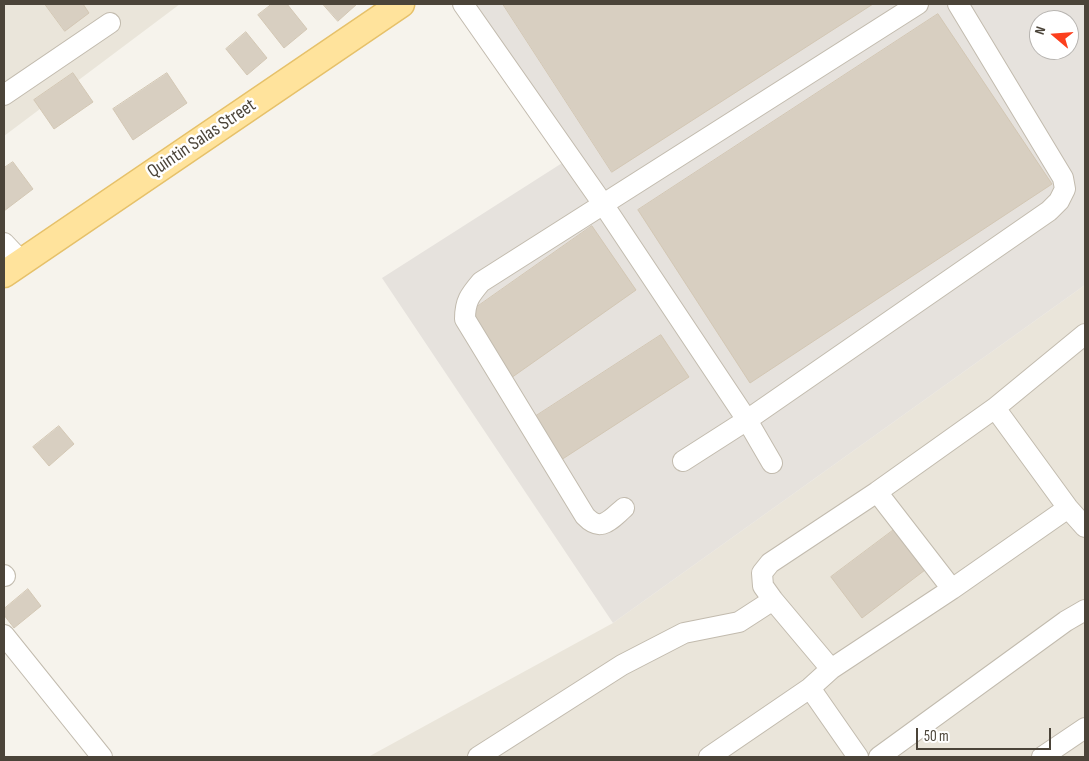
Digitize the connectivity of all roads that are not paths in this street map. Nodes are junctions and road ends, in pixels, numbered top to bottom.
1 (400, 4) edge
2 (464, 4) edge
3 (918, 4) edge
4 (958, 4) edge
5 (110, 22) dead end
6 (4, 94) edge
7 (604, 204) junction
8 (4, 243) edge
9 (13, 268) edge
10 (1085, 334) edge
11 (994, 408) junction
12 (747, 420) junction
13 (683, 461) dead end
14 (772, 463) dead end
15 (877, 492) junction
16 (624, 508) dead end
17 (1068, 508) junction
18 (1085, 528) edge
19 (952, 589) junction
20 (773, 600) junction
21 (1085, 610) edge
22 (4, 635) edge
23 (831, 669) junction
24 (810, 688) junction
25 (1085, 728) edge
26 (102, 757) edge
27 (478, 757) edge
28 (709, 757) edge
29 (858, 757) edge
30 (879, 757) edge
31 (1042, 757) edge

1 - 9 main road, Quintin Salas Street
2 - 7 street
3 - 7 street
4 - 12 street
5 - 6 street
7 - 12 street
7 - 16 street
8 - 9 street
10 - 11 street
11 - 15 street
11 - 17 street
12 - 13 street
12 - 14 street
15 - 19 street
15 - 20 street
17 - 18 street
17 - 19 street
19 - 23 street
20 - 23 street
20 - 27 street
21 - 30 street
22 - 26 street
23 - 24 street
24 - 28 street
24 - 29 street
25 - 31 street

